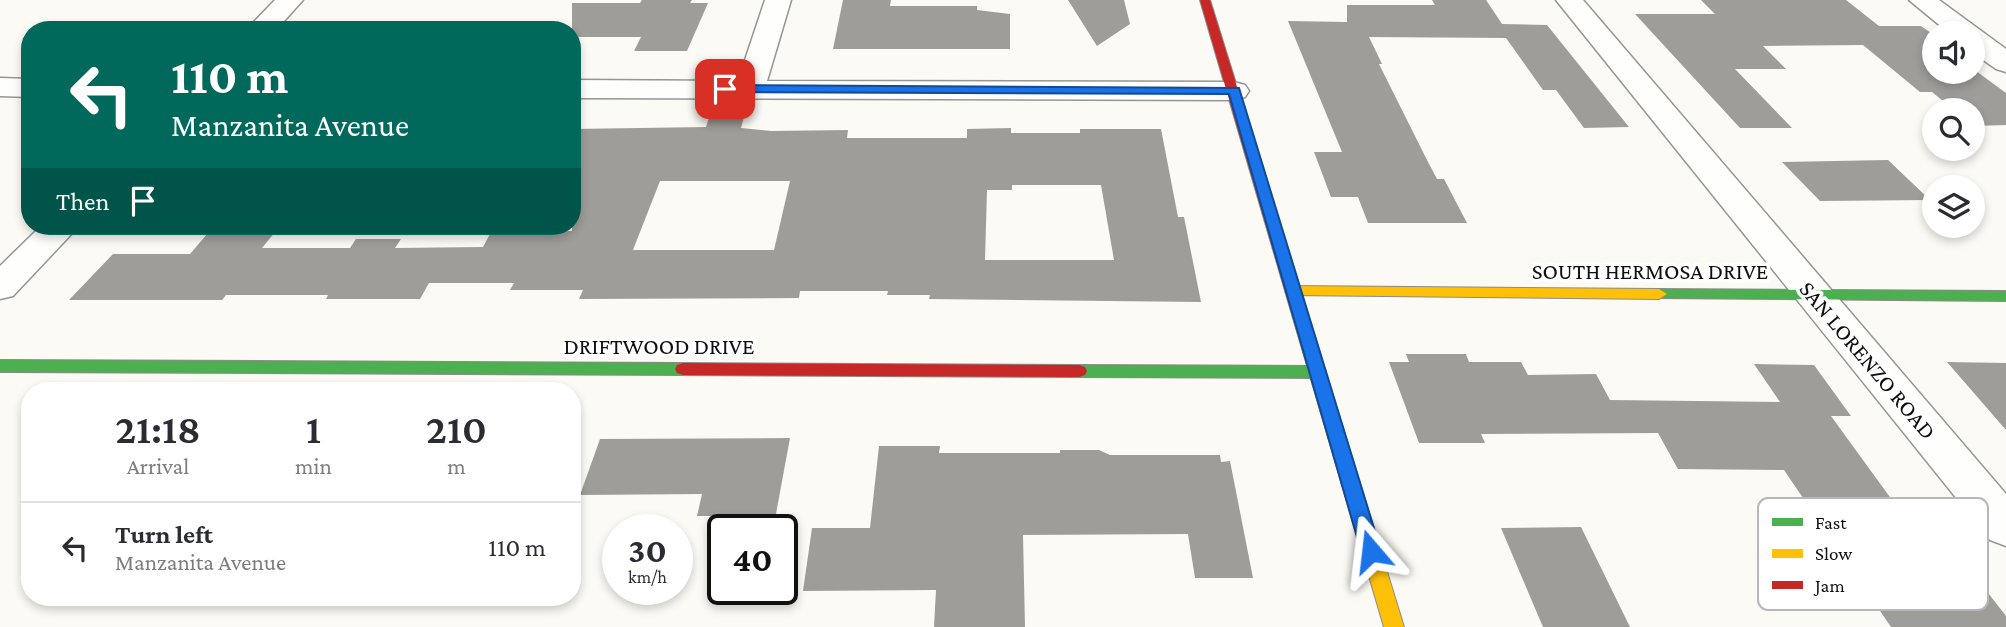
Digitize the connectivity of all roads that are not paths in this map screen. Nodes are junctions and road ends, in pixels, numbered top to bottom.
1 (290, 0) edge
2 (778, 0) edge
3 (1205, 0) edge
4 (1569, 0) edge
5 (1922, 0) edge
6 (269, 21) edge
7 (1950, 21) edge
8 (1985, 48) edge
9 (2006, 63) edge
10 (0, 87) edge
11 (21, 88) edge
12 (581, 89) edge
13 (750, 89) junction
14 (1234, 91) junction
15 (52, 235) edge
16 (0, 287) edge
17 (1293, 291) junction
18 (1814, 295) junction
19 (2006, 296) edge
20 (0, 366) edge
21 (1318, 372) junction
22 (1982, 498) edge
23 (1988, 505) edge
24 (2006, 527) edge
25 (1394, 627) edge

1 - 6 street
2 - 13 street
3 - 14 street
4 - 18 street, SAN LORENZO ROAD
5 - 7 street
8 - 9 street
10 - 11 street
12 - 13 street
13 - 14 street
14 - 17 street
15 - 16 street
17 - 18 street, SOUTH HERMOSA DRIVE
17 - 21 street
18 - 19 street, SOUTH HERMOSA DRIVE
18 - 22 street, SAN LORENZO ROAD
20 - 21 street, DRIFTWOOD DRIVE
21 - 25 street
23 - 24 street, SAN LORENZO ROAD

